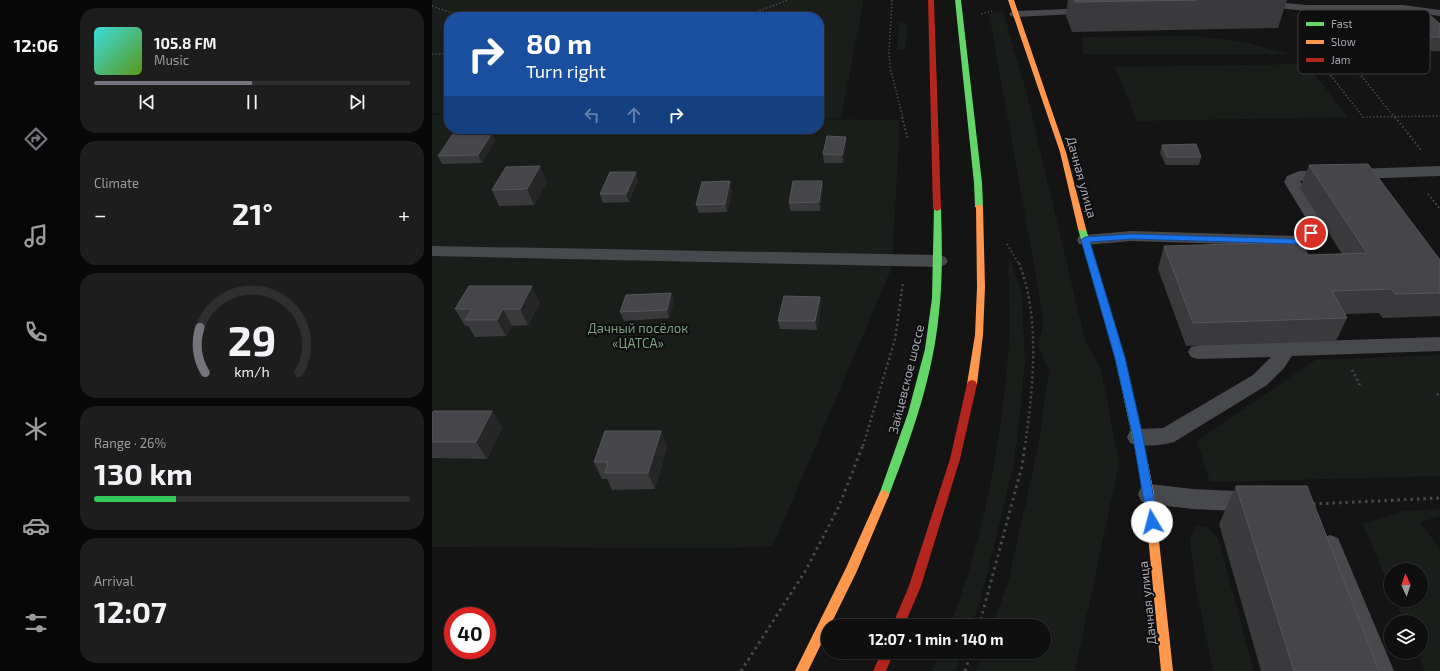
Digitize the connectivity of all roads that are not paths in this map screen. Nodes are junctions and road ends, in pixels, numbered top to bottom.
1 (931, 0) edge
2 (958, 0) edge
3 (1011, 0) edge
4 (1247, 4) dead end
5 (1377, 4) edge
6 (1101, 10) dead end
7 (1418, 10) edge
8 (1430, 12) edge
9 (1440, 13) edge
10 (1015, 14) junction
11 (1440, 171) edge
12 (1085, 240) junction
13 (432, 251) edge
14 (939, 261) junction
15 (1440, 344) edge
16 (1287, 349) junction
17 (1198, 352) dead end
18 (1138, 437) junction
19 (1149, 494) junction
20 (1274, 502) edge
21 (1312, 504) edge
22 (901, 619) edge
23 (885, 659) edge
24 (801, 671) edge
25 (879, 671) edge
26 (1167, 671) edge
27 (1381, 671) edge

1 - 14 main road, Зайцевское шоссе
2 - 22 main road
3 - 10 main road, Дачная улица
4 - 5 lane
5 - 7 lane
6 - 10 lane
8 - 9 lane
10 - 12 main road, Дачная улица
11 - 12 lane
12 - 18 main road, Дачная улица
13 - 14 lane
14 - 24 main road, Зайцевское шоссе
15 - 16 lane
16 - 17 lane
16 - 18 lane
18 - 19 main road, Дачная улица
19 - 20 lane
19 - 26 main road, Дачная улица
21 - 27 lane
23 - 25 main road

